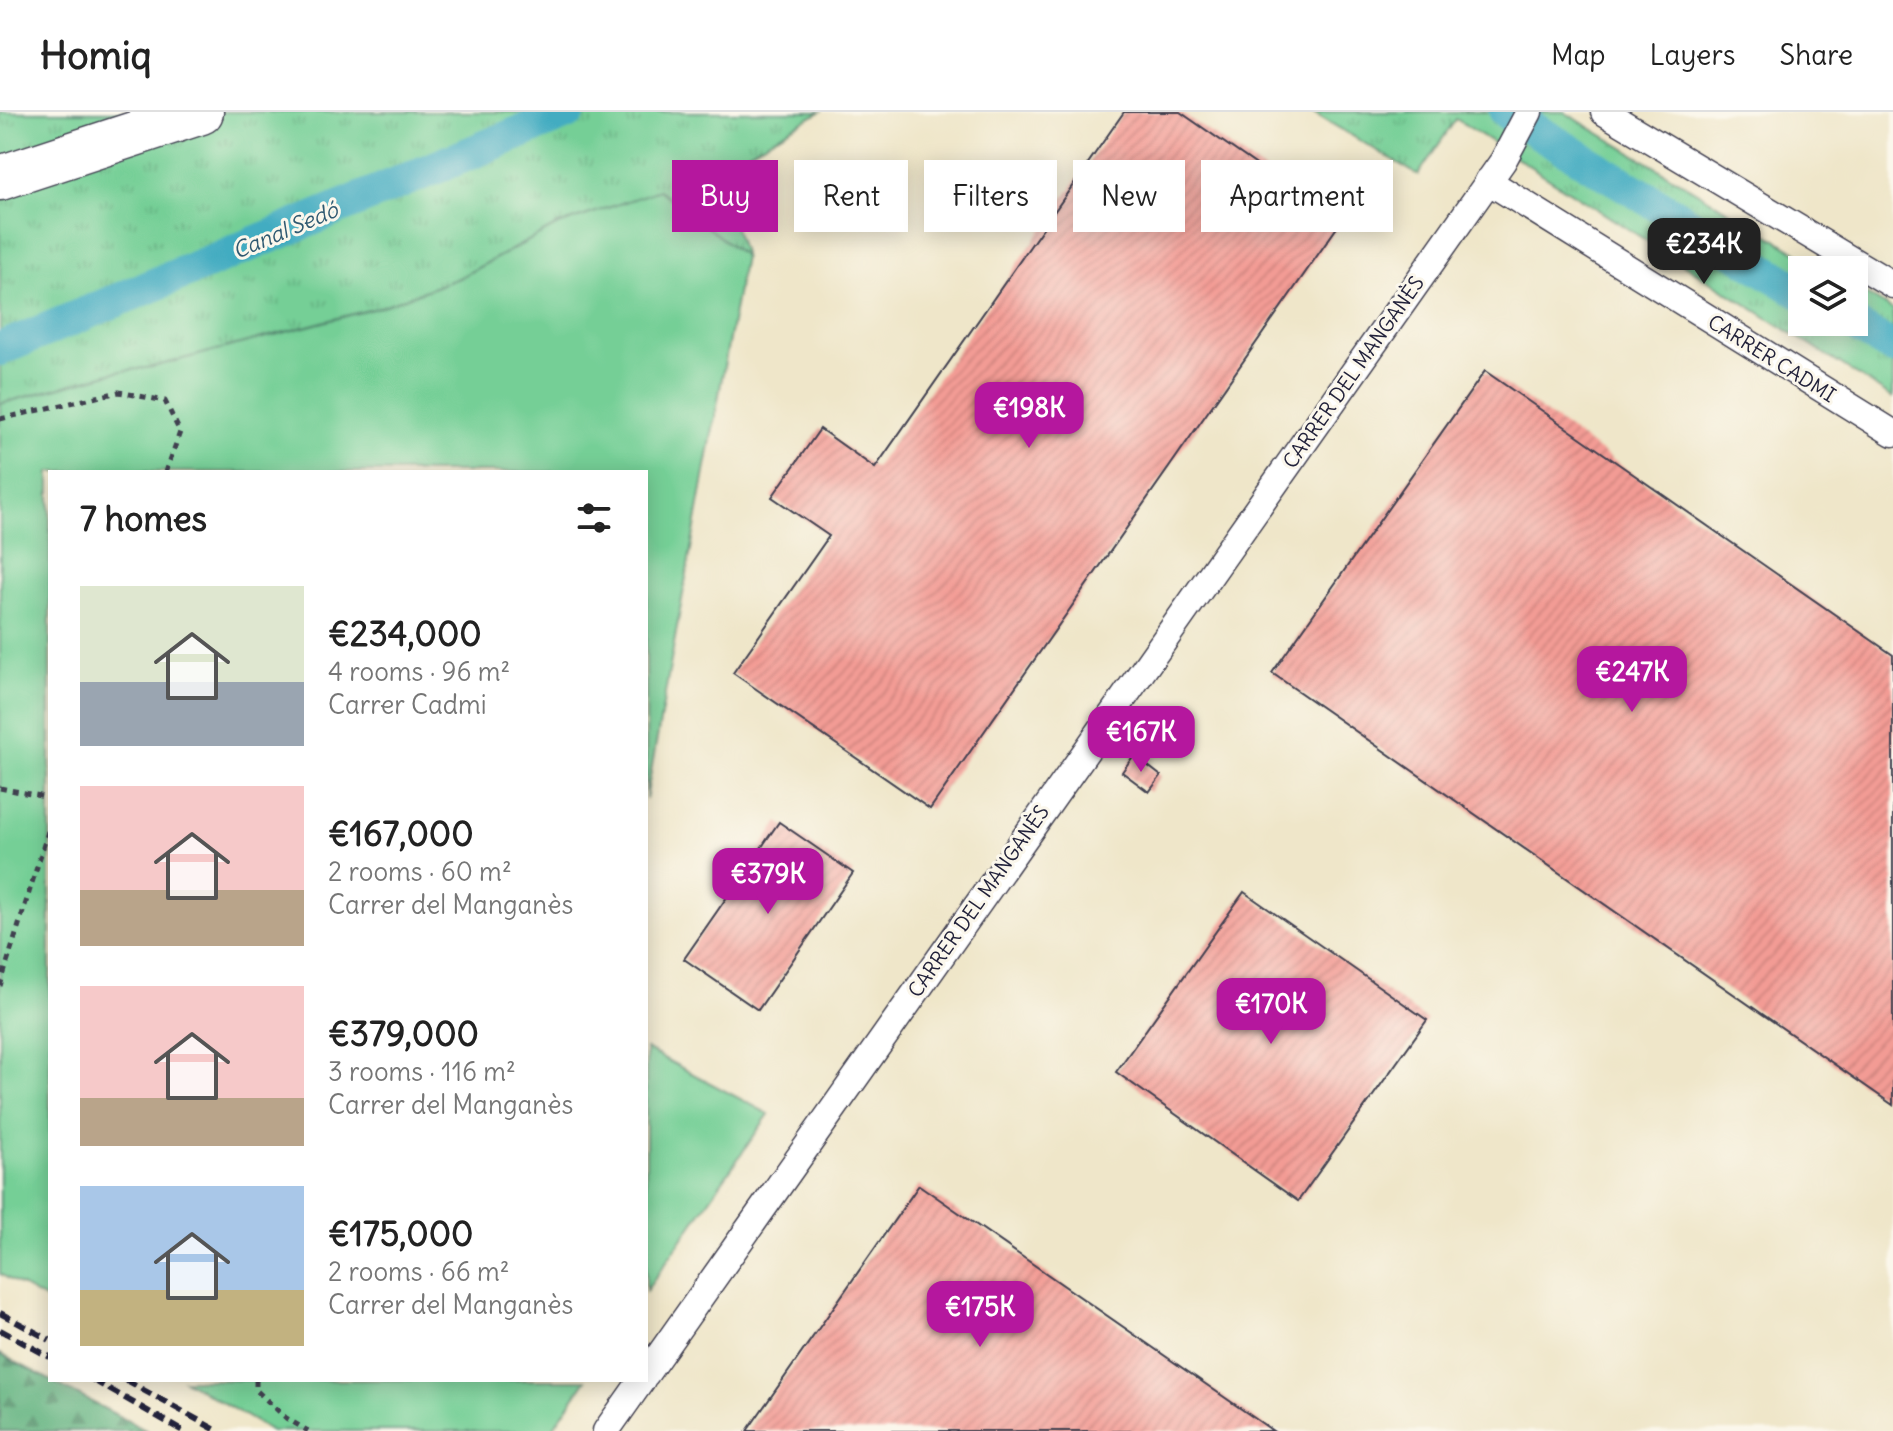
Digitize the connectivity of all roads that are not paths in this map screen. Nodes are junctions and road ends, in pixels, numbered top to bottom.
1 (201, 112) edge
2 (1529, 112) edge
3 (1604, 112) edge
4 (1495, 171) junction
5 (0, 178) edge
6 (1893, 285) edge
7 (1893, 433) edge
8 (648, 1371) edge
9 (641, 1382) edge
10 (606, 1431) edge

1 - 5 highway
2 - 4 street, CARRER DEL MANGANÈS
3 - 6 street
4 - 7 street, CARRER CADMI
4 - 8 street, CARRER DEL MANGANÈS
9 - 10 street

